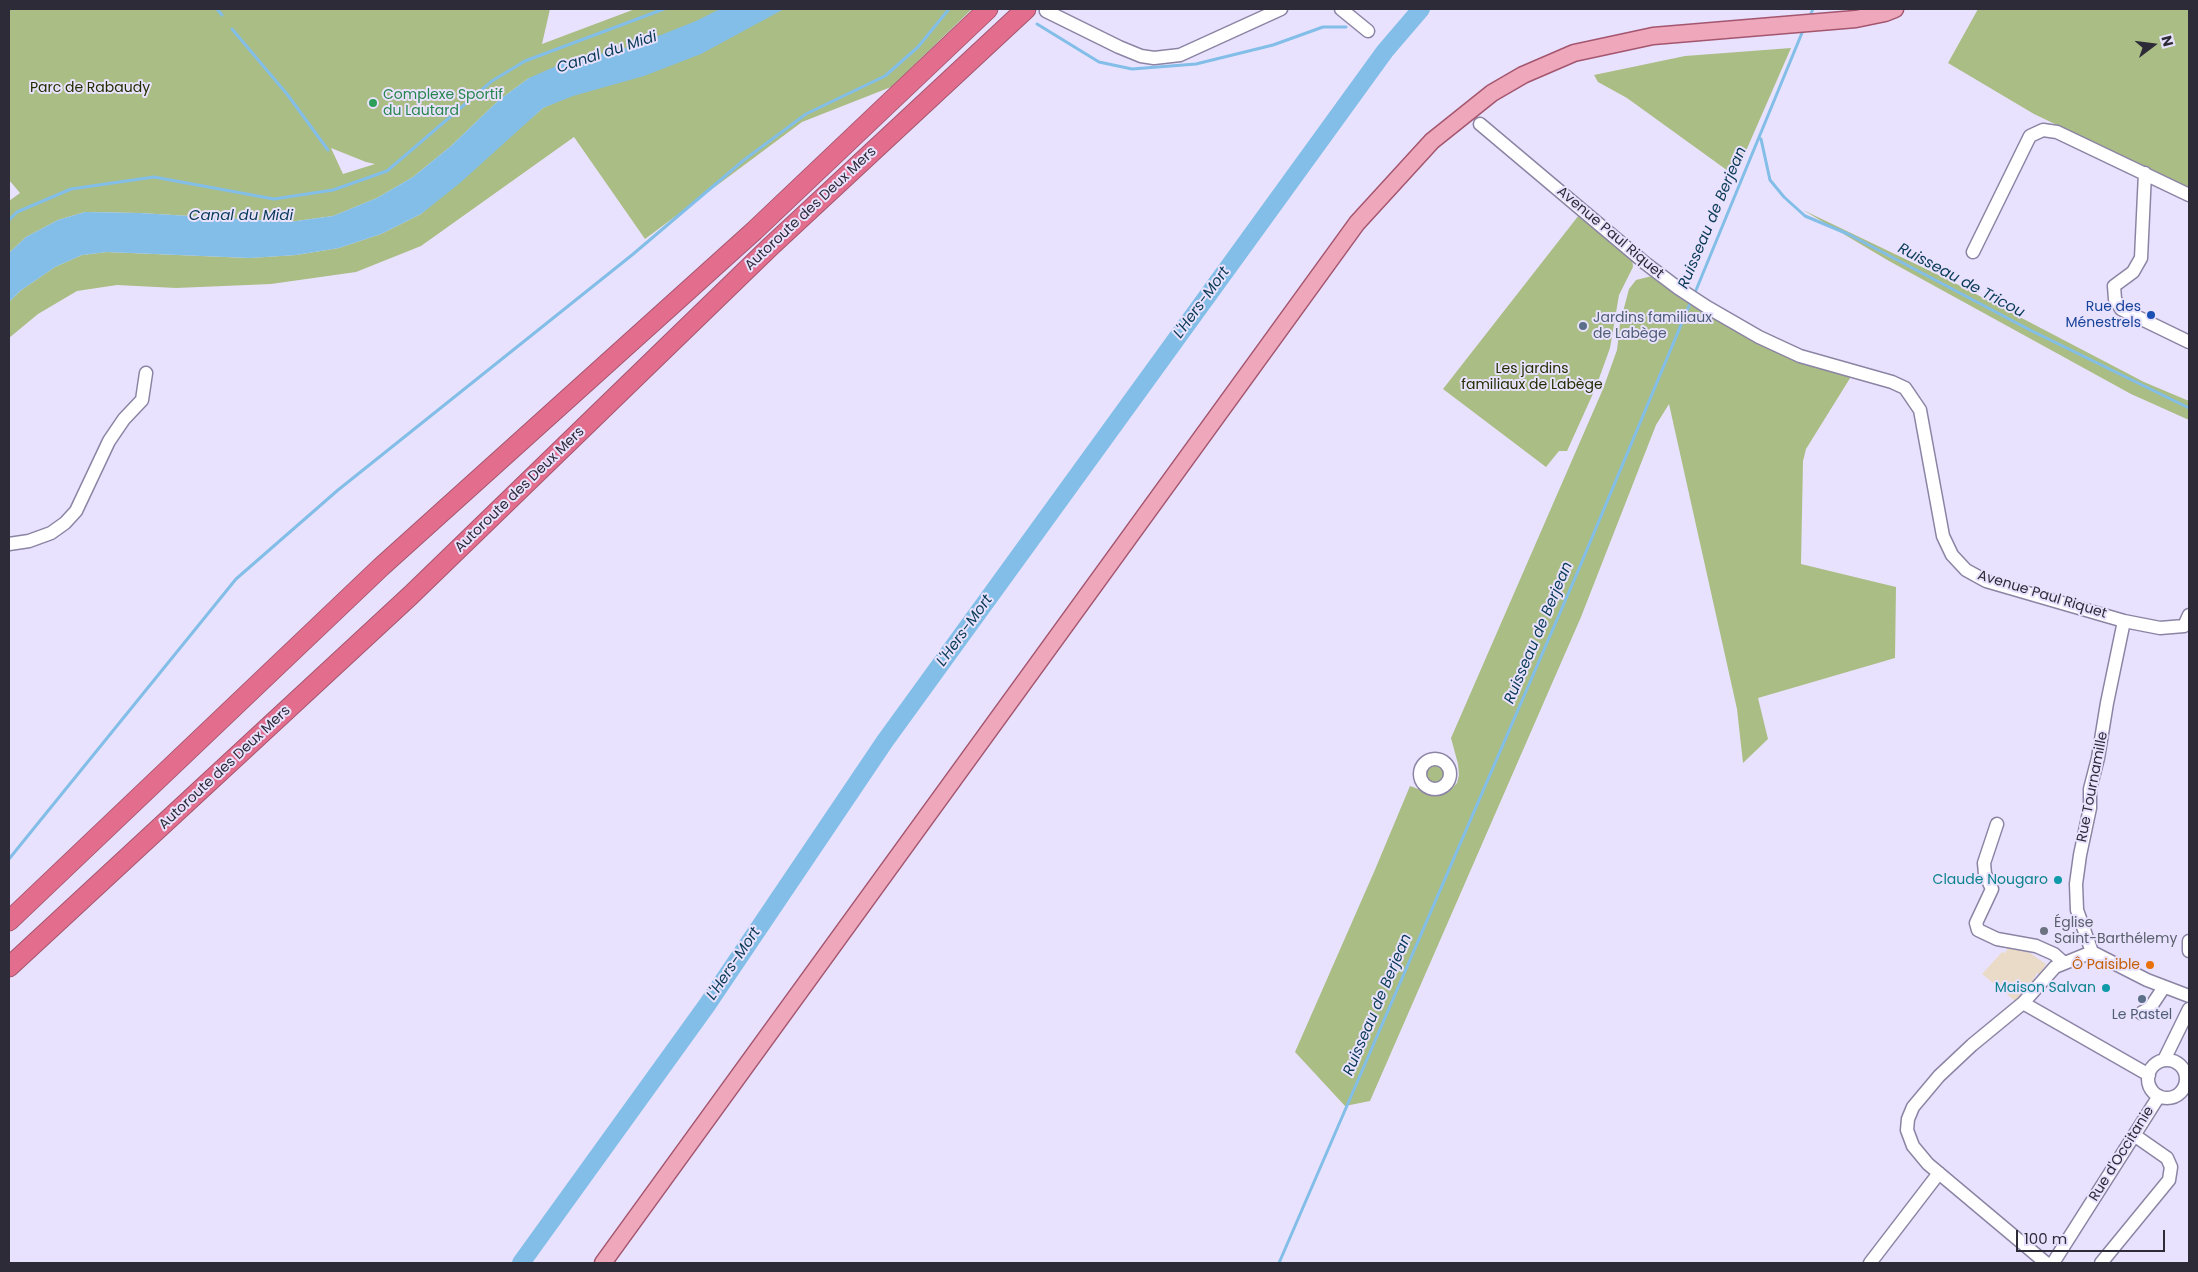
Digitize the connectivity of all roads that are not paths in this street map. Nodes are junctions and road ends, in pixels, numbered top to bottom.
1 (988, 9) edge
2 (1026, 9) edge
3 (1281, 9) edge
4 (1341, 9) edge
5 (1872, 9) edge
6 (1895, 9) edge
7 (1046, 10) dead end
8 (1825, 22) junction
9 (1368, 32) dead end
10 (1480, 124) dead end
11 (2145, 173) junction
12 (2189, 195) edge
13 (1973, 252) dead end
14 (2189, 342) edge
15 (146, 373) dead end
16 (9, 544) edge
17 (2124, 621) junction
18 (2188, 625) edge
19 (1997, 824) dead end
20 (9, 921) edge
21 (2189, 941) edge
22 (2189, 951) edge
23 (2092, 952) junction
24 (2064, 963) junction
25 (9, 967) edge
26 (2164, 987) junction
27 (2189, 996) edge
28 (2023, 1003) junction
29 (2189, 1009) edge
30 (2141, 1013) dead end
31 (2164, 1060) junction
32 (2149, 1075) junction
33 (2188, 1081) edge
34 (2159, 1096) junction
35 (2134, 1135) junction
36 (1938, 1173) junction
37 (603, 1263) edge
38 (1870, 1263) edge
39 (2046, 1263) edge
40 (2053, 1263) edge
41 (2101, 1263) edge

1 - 20 highway, Autoroute des Deux Mers
2 - 25 highway, Autoroute des Deux Mers
3 - 7 street
4 - 9 street
5 - 8 main road
6 - 8 main road
8 - 37 main road
10 - 17 street, Avenue Paul Riquet
11 - 12 street
11 - 13 street
11 - 14 street
15 - 16 street
17 - 18 street, Avenue Paul Riquet
17 - 23 street, Rue Tournamille
19 - 24 street
21 - 22 street
23 - 24 street
23 - 26 street
24 - 28 street
26 - 27 street
26 - 30 street
28 - 32 street
28 - 36 street
29 - 31 street
31 - 32 street
31 - 33 street
32 - 34 street
33 - 34 street
34 - 35 street, Rue d'Occitanie
35 - 40 street, Rue d'Occitanie
35 - 41 street
36 - 38 street
36 - 39 street

